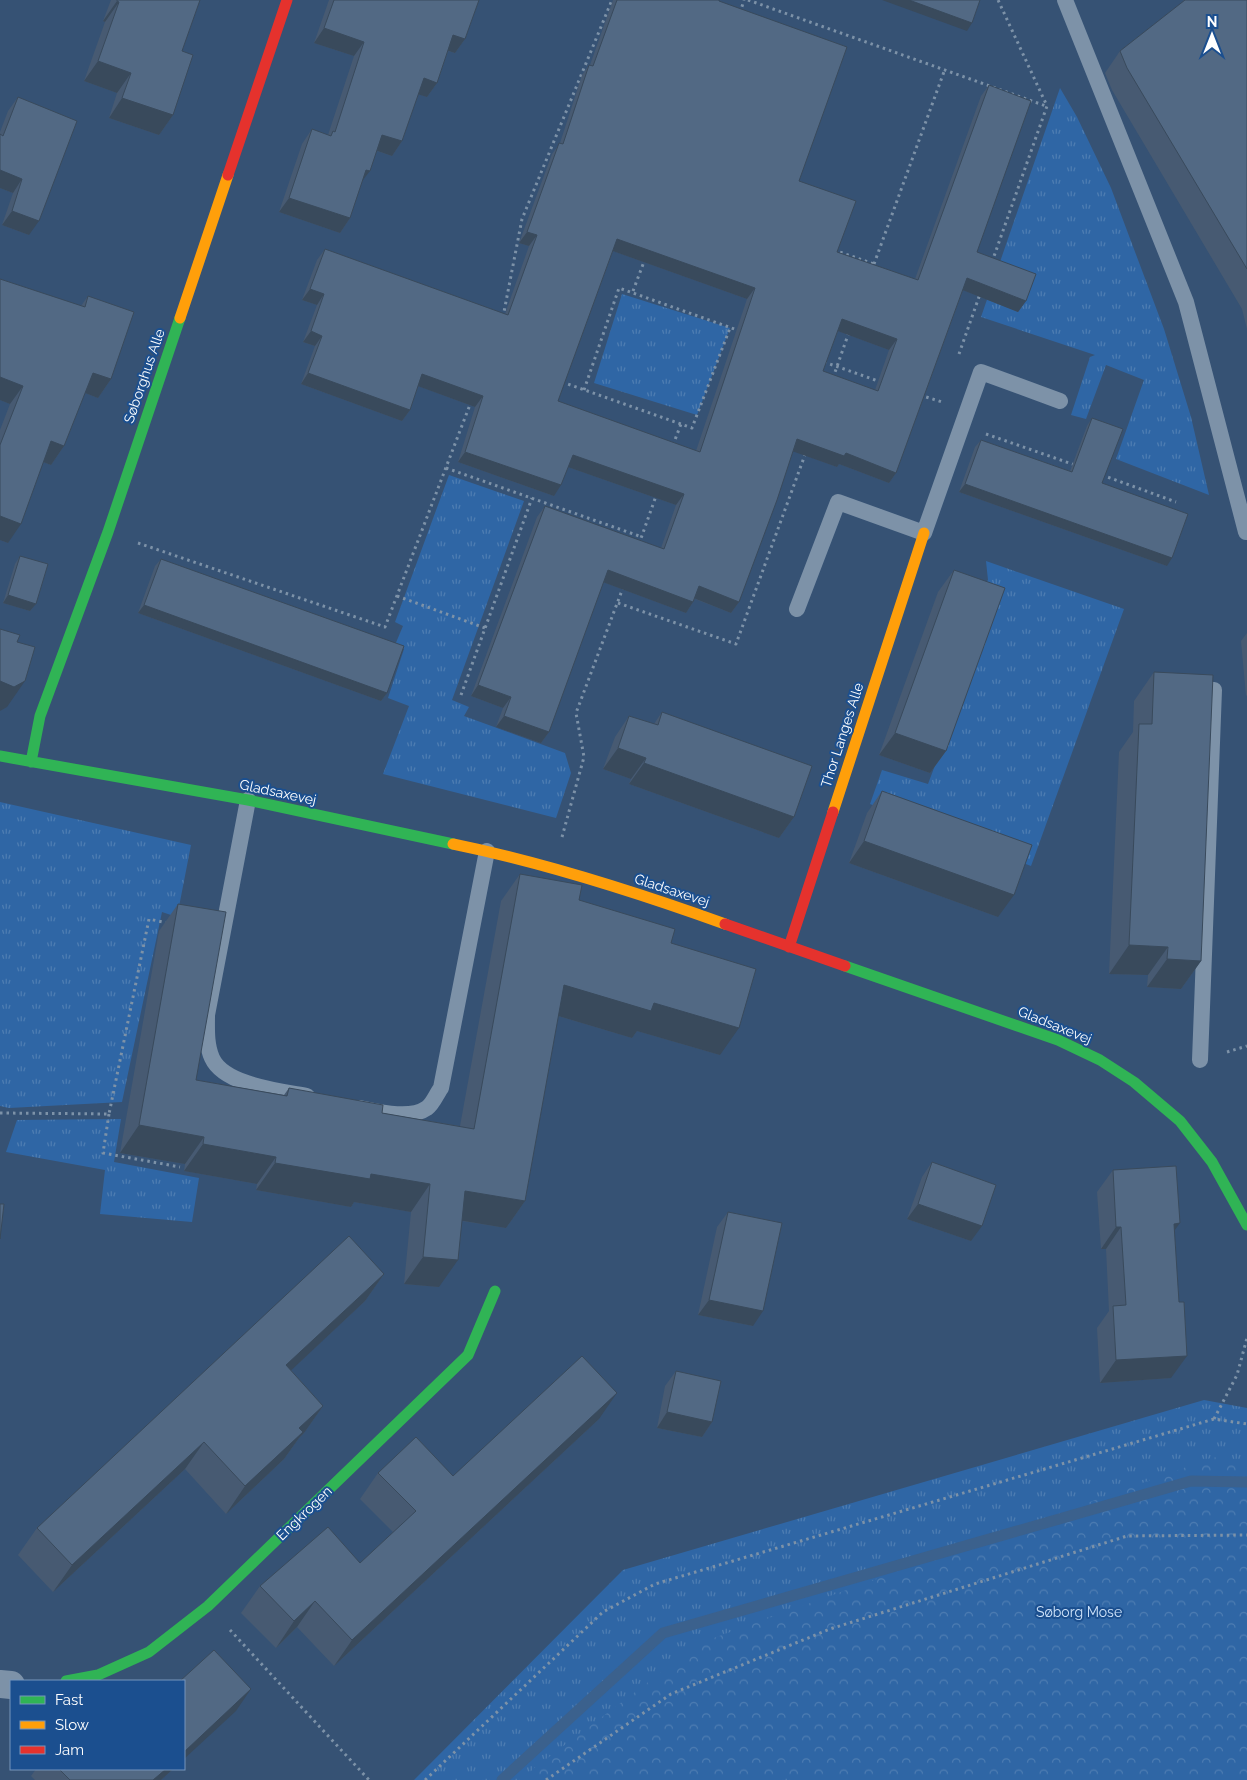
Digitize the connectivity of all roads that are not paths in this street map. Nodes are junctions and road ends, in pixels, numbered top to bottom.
1 (287, 0) edge
2 (1065, 0) edge
3 (1060, 400) dead end
4 (1247, 531) edge
5 (924, 533) junction
6 (797, 609) dead end
7 (1174, 688) edge
8 (0, 756) edge
9 (31, 762) junction
10 (248, 800) junction
11 (487, 851) junction
12 (789, 947) junction
13 (1200, 1060) dead end
14 (324, 1100) edge
15 (344, 1104) edge
16 (1247, 1225) edge
17 (495, 1291) dead end
18 (72, 1680) edge

1 - 9 street, Søborghus Alle
2 - 4 lane
3 - 5 lane
5 - 6 lane
5 - 12 street, Thor Langes Alle
7 - 13 lane
8 - 9 street, Gladsaxevej
9 - 10 street, Gladsaxevej
10 - 11 street, Gladsaxevej
10 - 14 lane
11 - 12 street, Gladsaxevej
11 - 15 lane
12 - 16 street, Gladsaxevej
17 - 18 street, Engkrogen

